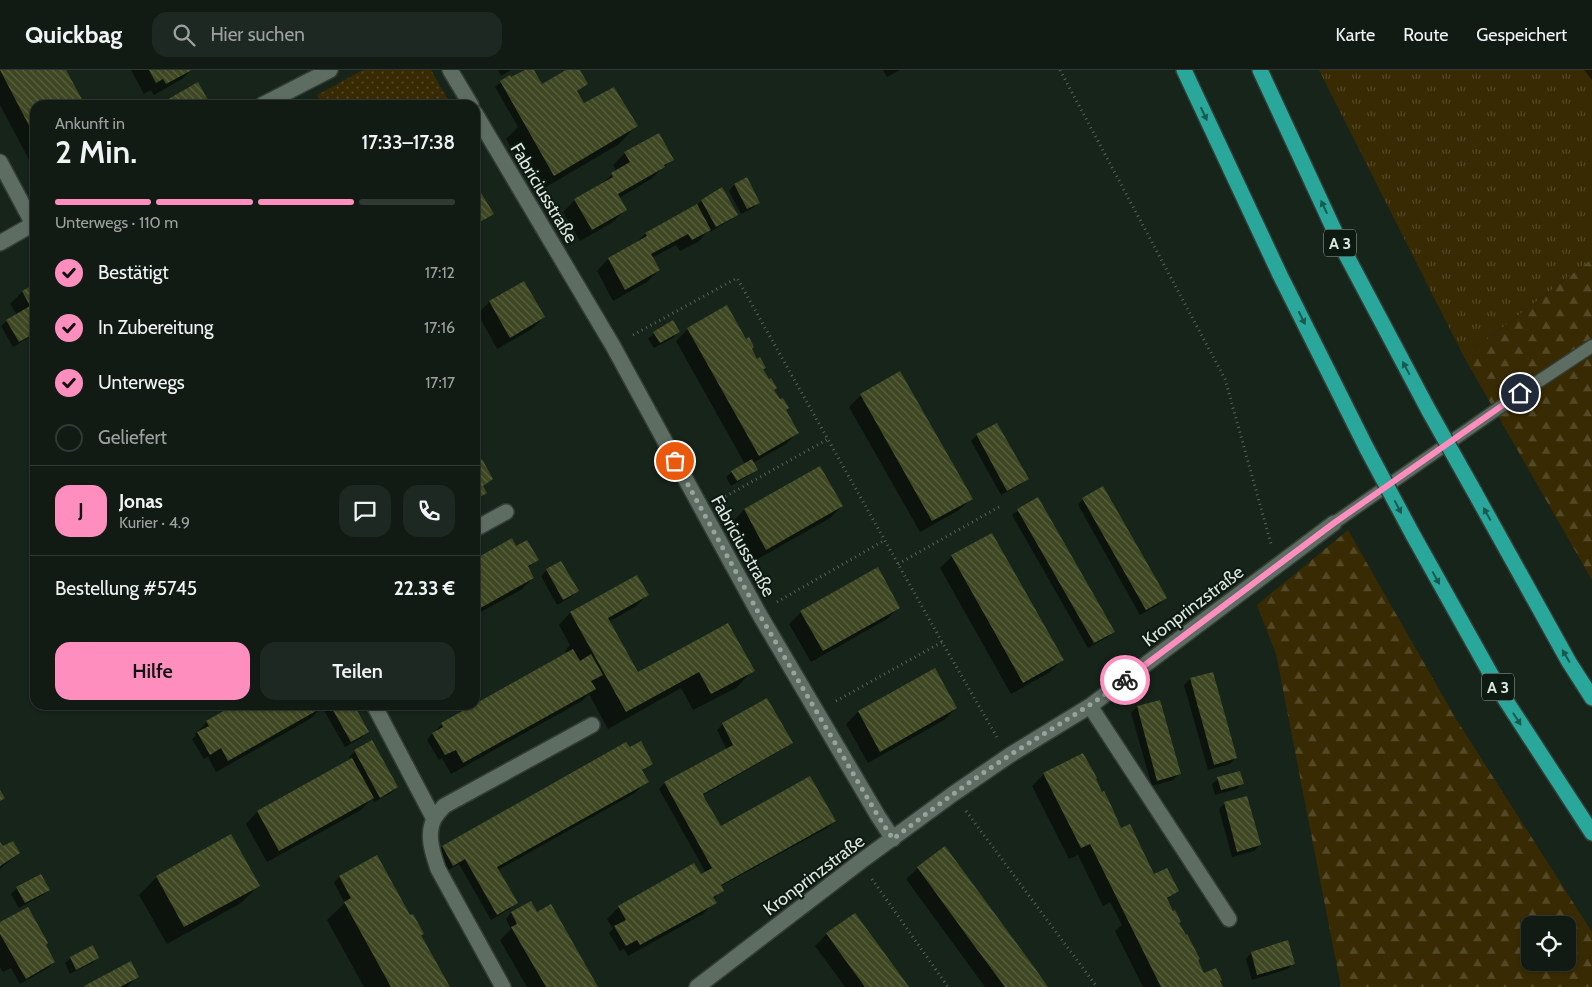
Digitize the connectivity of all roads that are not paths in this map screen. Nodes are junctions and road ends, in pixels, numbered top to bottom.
1 (330, 70) edge
2 (450, 70) edge
3 (1184, 70) edge
4 (1260, 70) edge
5 (272, 100) edge
6 (468, 100) edge
7 (480, 120) edge
8 (0, 162) edge
9 (30, 217) edge
10 (30, 226) edge
11 (0, 243) edge
12 (1592, 346) edge
13 (506, 512) dead end
14 (1334, 523) joint
15 (480, 526) edge
16 (1592, 698) edge
17 (1090, 706) junction
18 (377, 710) edge
19 (592, 725) dead end
20 (434, 819) junction
21 (1592, 833) edge
22 (893, 839) junction
23 (1229, 919) dead end
24 (503, 987) edge
25 (697, 987) edge

1 - 5 street
2 - 6 street
3 -> 21 highway, A 3, bridge
16 -> 4 highway, A 3, bridge
7 - 22 street, Fabriciusstraße
8 - 9 street
10 - 11 street
12 - 14 lane, Kronprinzstraße
13 - 15 street
14 - 17 street, Kronprinzstraße
17 - 22 street, Kronprinzstraße
17 - 23 street
18 - 20 street
19 - 20 street
20 - 24 street
22 - 25 street, Kronprinzstraße

